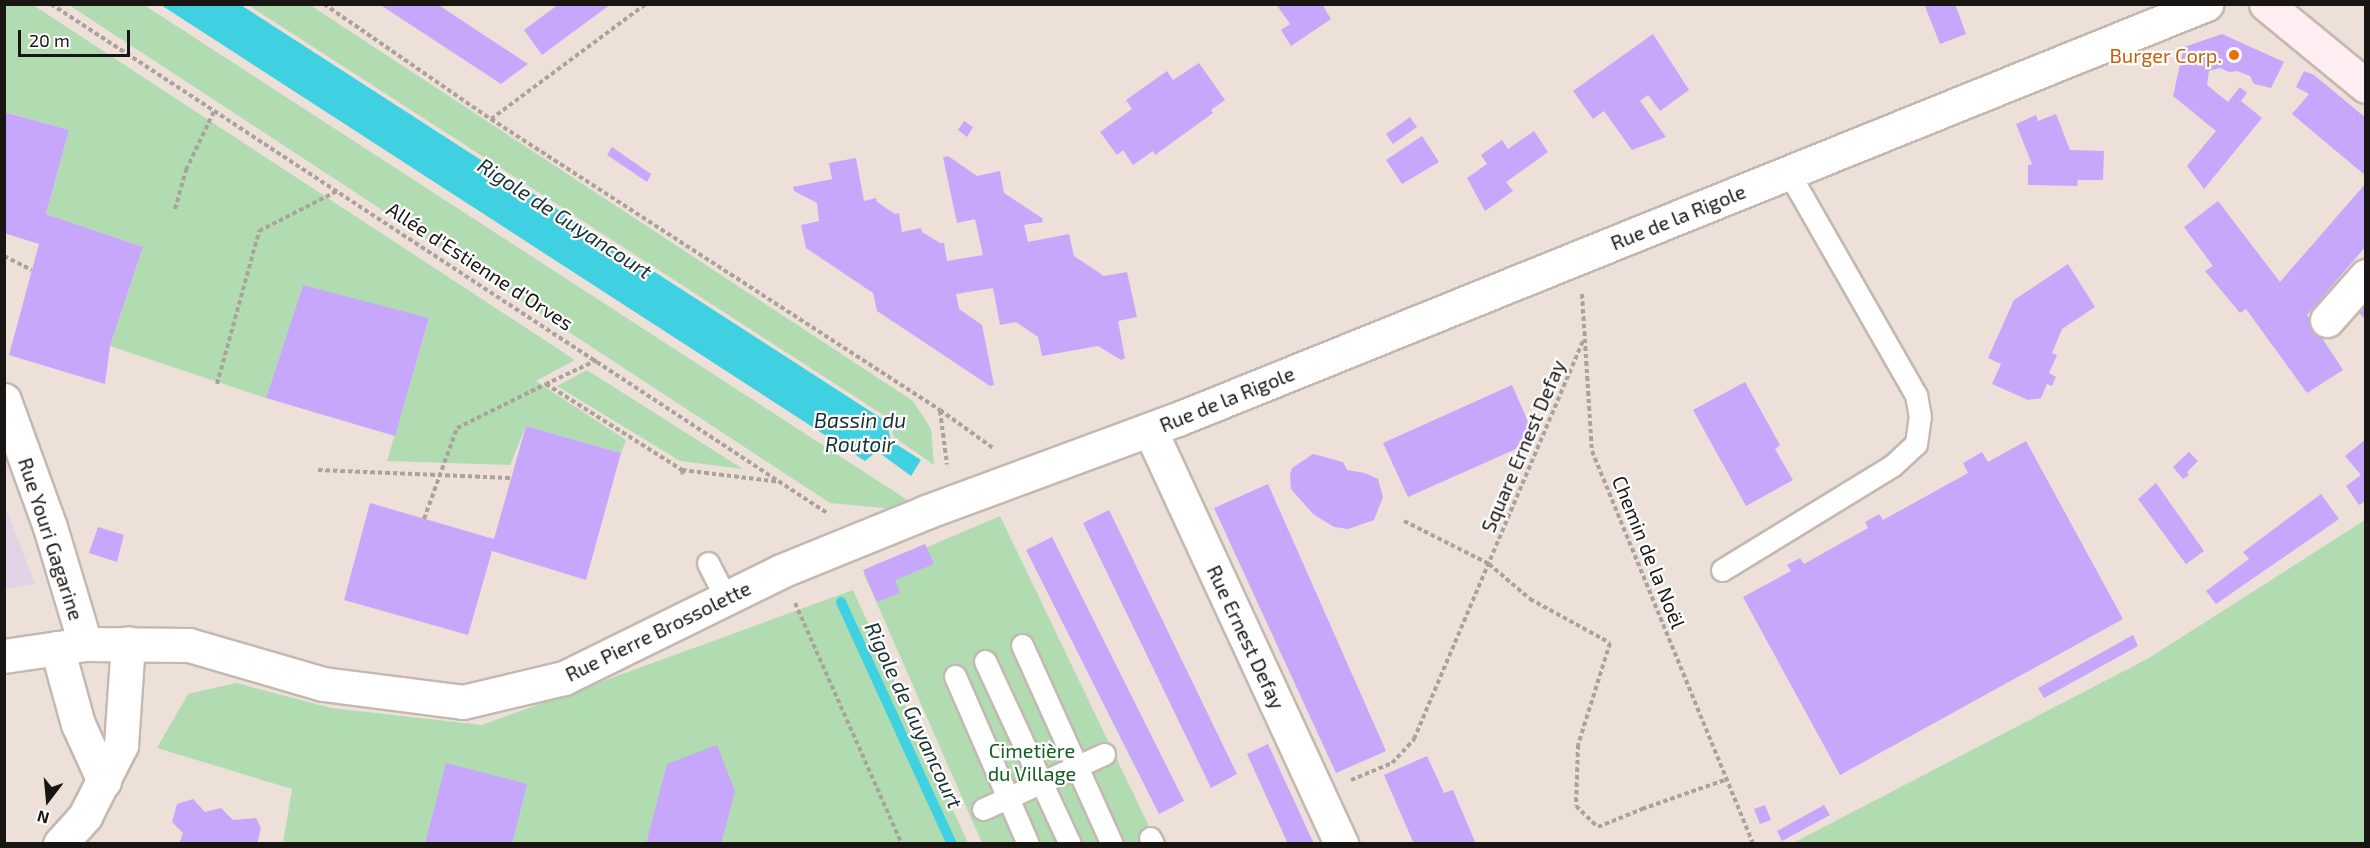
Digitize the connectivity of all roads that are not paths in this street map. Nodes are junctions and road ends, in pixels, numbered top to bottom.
1 (2206, 4) edge
2 (2266, 4) edge
3 (2366, 86) edge
4 (1789, 173) junction
5 (2366, 276) edge
6 (2327, 320) dead end
7 (4, 400) edge
8 (1150, 430) junction
9 (708, 563) dead end
10 (1722, 570) dead end
11 (726, 598) junction
12 (128, 643) junction
13 (1022, 645) dead end
14 (71, 646) junction
15 (4, 656) edge
16 (985, 661) dead end
17 (956, 676) dead end
18 (1104, 754) dead end
19 (1077, 766) junction
20 (104, 781) junction
21 (1042, 783) junction
22 (1009, 798) junction
23 (983, 809) dead end
24 (60, 843) edge
25 (1028, 843) edge
26 (1070, 843) edge
27 (1112, 843) edge
28 (1341, 843) edge

1 - 4 street, Rue de la Rigole
2 - 3 street
4 - 8 street, Rue de la Rigole
4 - 10 lane
5 - 6 street
7 - 14 street, Rue Youri Gagarine
8 - 11 street, Rue Pierre Brossolette
8 - 28 street, Rue Ernest Defay
9 - 11 lane
11 - 12 street, Rue Pierre Brossolette
12 - 14 street, Rue Pierre Brossolette
12 - 20 street
13 - 19 lane
14 - 15 street, Rue Pierre Brossolette
14 - 20 street, Rue Youri Gagarine
16 - 21 lane
17 - 22 lane
18 - 19 lane
19 - 21 lane
19 - 27 lane
20 - 24 street
21 - 22 lane
21 - 26 lane
22 - 23 lane
22 - 25 lane

